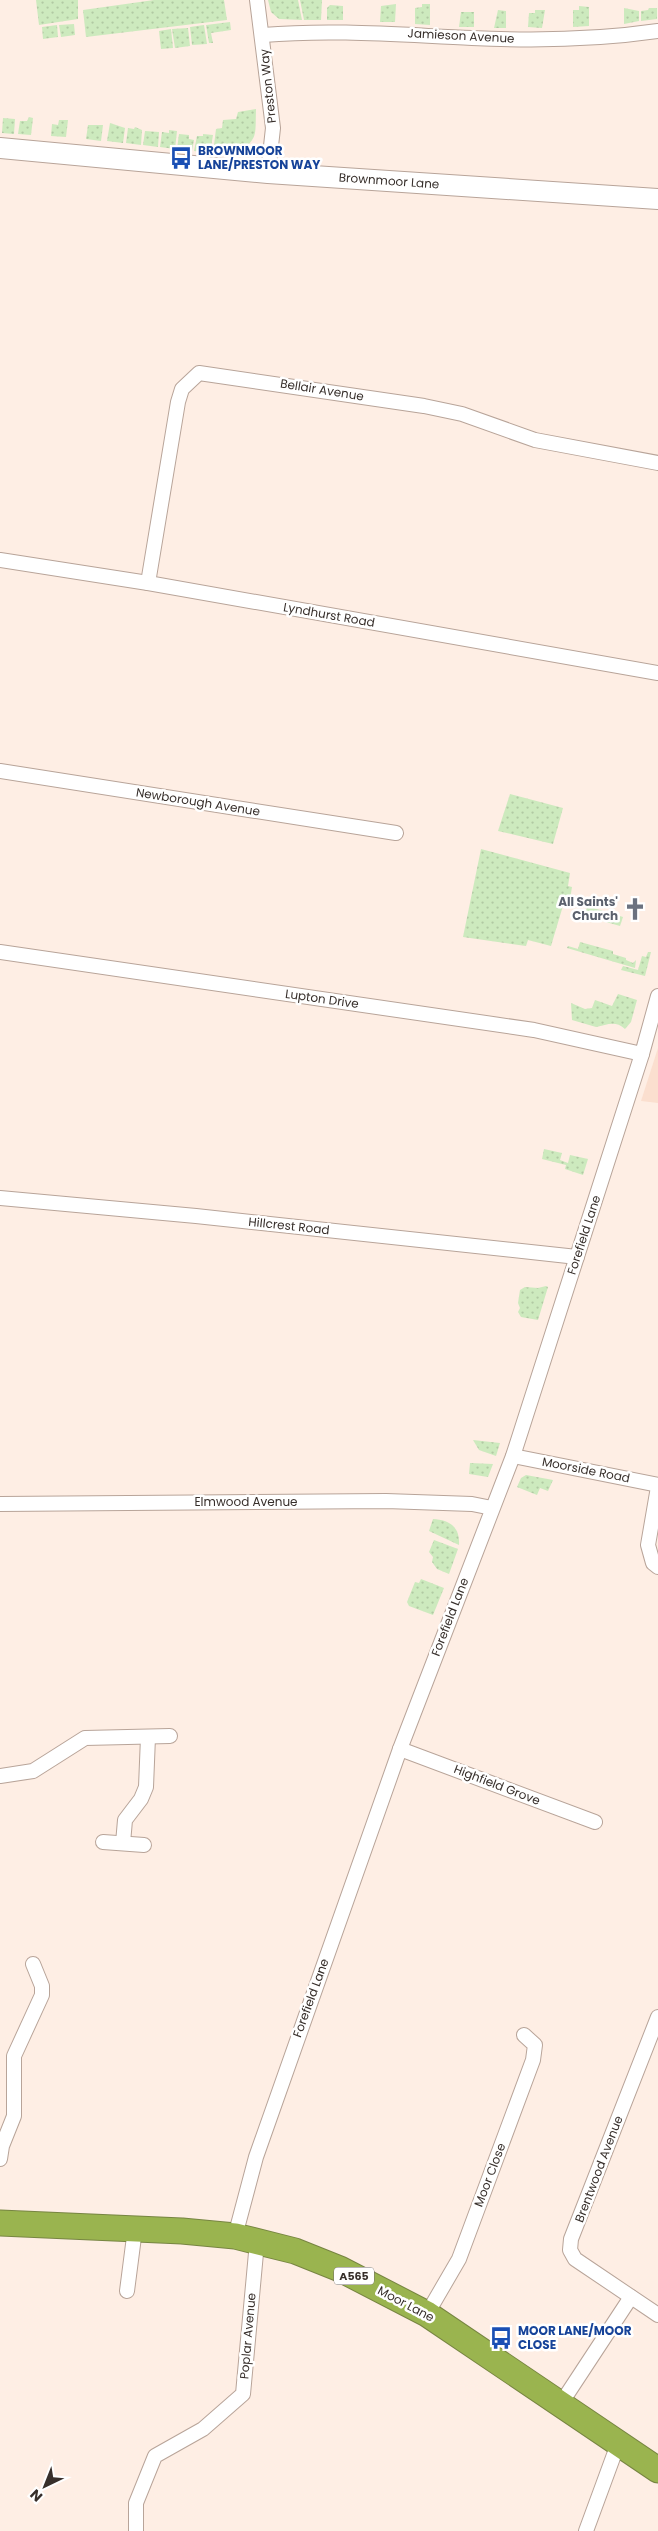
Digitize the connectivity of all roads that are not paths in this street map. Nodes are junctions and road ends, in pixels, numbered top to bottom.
1 (257, 0) edge
2 (658, 31) edge
3 (263, 35) junction
4 (0, 148) edge
5 (268, 173) junction
6 (658, 199) edge
7 (658, 463) edge
8 (0, 560) edge
9 (148, 582) junction
10 (658, 673) edge
11 (0, 771) edge
12 (396, 833) dead end
13 (0, 952) edge
14 (658, 996) edge
15 (642, 1054) junction
16 (0, 1198) edge
17 (577, 1257) junction
18 (513, 1456) junction
19 (658, 1486) edge
20 (0, 1504) edge
21 (492, 1508) junction
22 (658, 1567) edge
23 (170, 1736) dead end
24 (148, 1737) junction
25 (400, 1749) junction
26 (0, 1776) edge
27 (595, 1822) dead end
28 (103, 1842) dead end
29 (123, 1843) junction
30 (144, 1844) dead end
31 (33, 1964) dead end
32 (658, 2017) edge
33 (524, 2035) dead end
34 (0, 2159) edge
35 (0, 2223) edge
36 (135, 2229) junction
37 (246, 2239) junction
38 (127, 2291) dead end
39 (631, 2297) junction
40 (427, 2314) junction
41 (658, 2315) edge
42 (560, 2405) junction
43 (618, 2444) junction
44 (658, 2470) edge
45 (136, 2531) edge
46 (586, 2531) edge

1 - 3 street, Preston Way
2 - 3 street, Jamieson Avenue
3 - 5 street, Preston Way
4 - 5 street, Brownmoor Lane
5 - 6 street, Brownmoor Lane
7 - 9 street, Bellair Avenue
8 - 9 street, Lyndhurst Road
9 - 10 street, Lyndhurst Road
11 - 12 street, Newborough Avenue
13 - 15 street, Lupton Drive
14 - 15 street, Forefield Lane
15 - 17 street, Forefield Lane
16 - 17 street, Hillcrest Road
17 - 18 street, Forefield Lane
18 - 19 street, Moorside Road
18 - 21 street, Forefield Lane
19 - 22 street
20 - 21 street, Elmwood Avenue
21 - 25 street, Forefield Lane
23 - 24 street
24 - 26 street
24 - 29 street
25 - 27 street, Highfield Grove
25 - 37 street, Forefield Lane
28 - 29 street
29 - 30 street
31 - 34 street
32 - 39 street, Brentwood Avenue
33 - 40 street, Moor Close
35 - 36 highway, Moor Lane / A565
36 - 37 highway, Moor Lane / A565
36 - 38 street
37 - 40 highway, Moor Lane / A565
37 - 45 street, Poplar Avenue
39 - 41 street, Brentwood Avenue
39 - 42 street
40 - 42 highway, Moor Lane / A565
42 - 43 highway, Moor Lane / A565
43 - 44 highway, Moor Lane / A565
43 - 46 street

